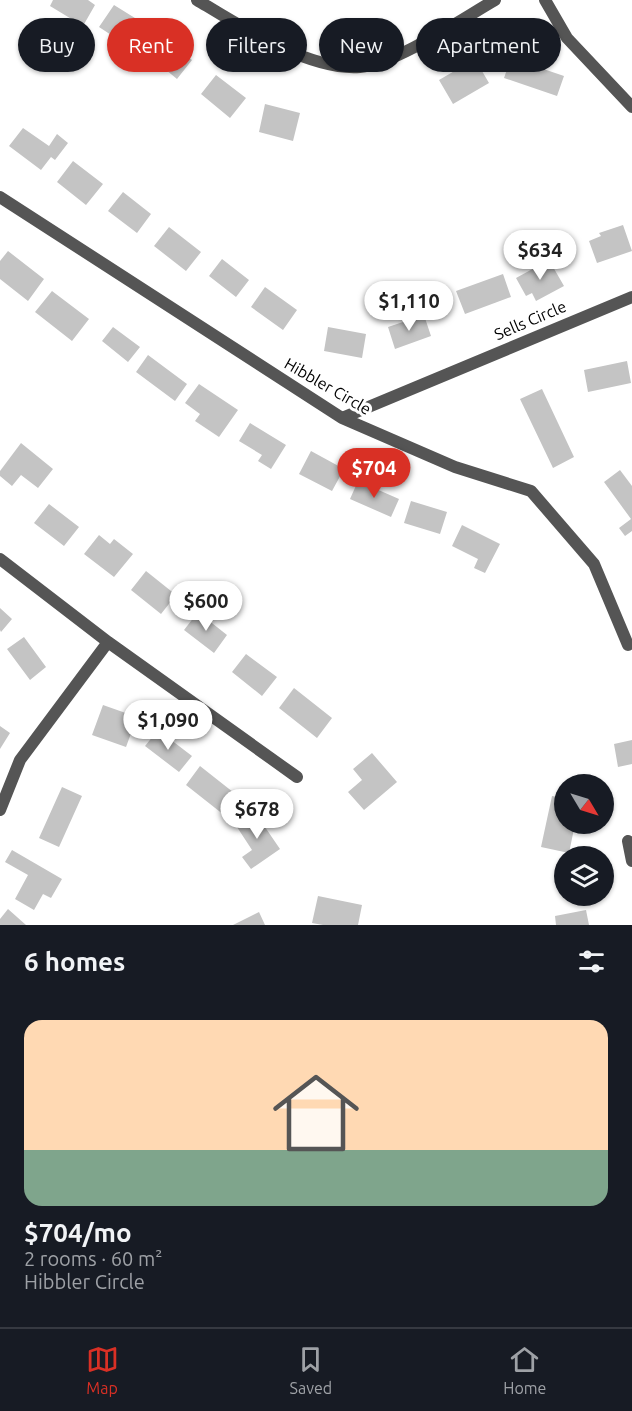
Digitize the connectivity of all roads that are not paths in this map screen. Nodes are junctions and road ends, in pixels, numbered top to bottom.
1 (197, 0) edge
2 (495, 0) edge
3 (545, 0) edge
4 (632, 107) edge
5 (0, 197) edge
6 (632, 297) edge
7 (342, 417) junction
8 (0, 559) edge
9 (108, 642) junction
10 (628, 645) dead end
11 (297, 777) dead end
12 (0, 810) edge
13 (628, 841) dead end
14 (632, 861) edge

1 - 2 street
3 - 4 street
5 - 7 street, Hibbler Circle
6 - 7 street, Sells Circle
7 - 10 street, Hibbler Circle
8 - 9 street
9 - 11 street
9 - 12 street
13 - 14 street

